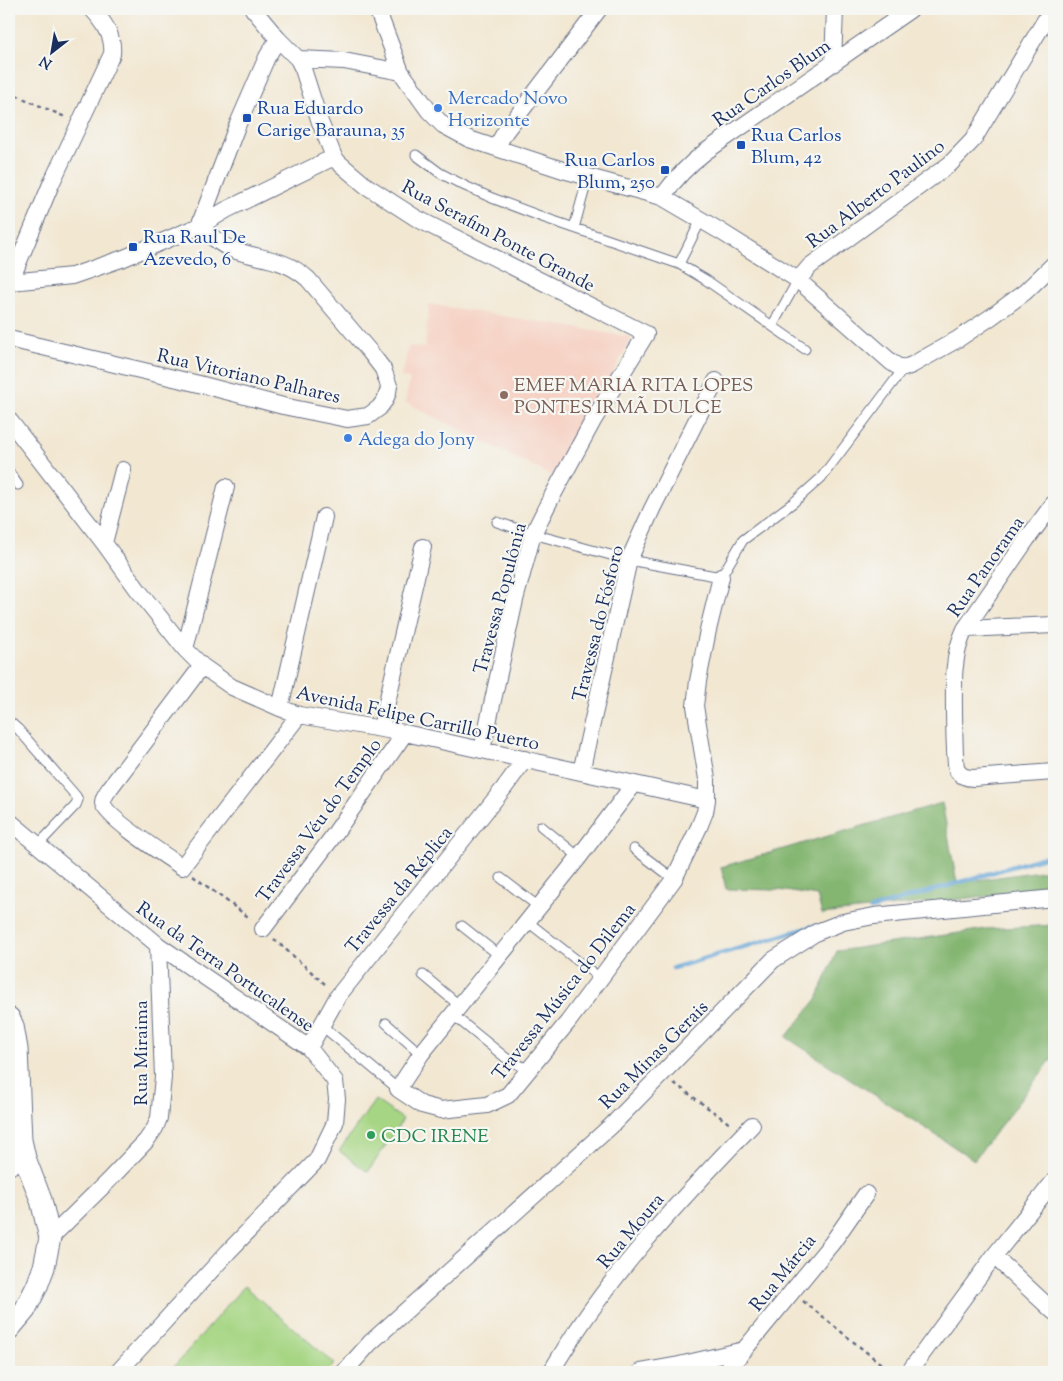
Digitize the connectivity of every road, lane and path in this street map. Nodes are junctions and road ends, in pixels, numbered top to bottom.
1 (92, 9) edge
2 (254, 9) edge
3 (377, 9) edge
4 (599, 9) edge
5 (835, 9) edge
6 (910, 9) edge
7 (1052, 9) edge
8 (278, 39) junction
9 (298, 59) junction
10 (833, 64) junction
11 (401, 72) junction
12 (9, 92) edge
13 (80, 124) junction
14 (496, 148) junction
15 (416, 155) dead end
16 (334, 157) junction
17 (588, 177) junction
18 (662, 197) junction
19 (701, 220) junction
20 (199, 226) junction
21 (574, 228) junction
22 (679, 264) junction
23 (1054, 264) edge
24 (798, 280) junction
25 (9, 283) edge
26 (772, 326) junction
27 (646, 334) joint
28 (9, 339) edge
29 (805, 350) dead end
30 (904, 368) junction
31 (716, 381) dead end
32 (11, 429) edge
33 (123, 470) dead end
34 (9, 472) edge
35 (18, 485) dead end
36 (226, 486) dead end
37 (1054, 503) edge
38 (324, 517) dead end
39 (497, 522) dead end
40 (533, 534) junction
41 (104, 543) junction
42 (423, 548) dead end
43 (629, 560) junction
44 (720, 577) junction
45 (1054, 625) edge
46 (965, 629) junction
47 (185, 648) junction
48 (202, 666) junction
49 (280, 708) junction
50 (299, 715) junction
51 (9, 721) edge
52 (381, 728) junction
53 (405, 733) junction
54 (482, 750) junction
55 (524, 759) junction
56 (581, 772) junction
57 (1054, 772) edge
58 (634, 784) junction
59 (707, 800) junction
60 (9, 821) edge
61 (541, 826) dead end
62 (37, 846) junction
63 (634, 849) dead end
64 (579, 857) junction
65 (182, 867) junction
66 (501, 878) dead end
67 (674, 879) junction
68 (1054, 898) edge
69 (539, 907) junction
70 (528, 922) junction
71 (462, 926) dead end
72 (263, 930) junction
73 (158, 945) junction
74 (500, 956) junction
75 (423, 975) dead end
76 (601, 979) junction
77 (338, 996) junction
78 (457, 1010) junction
79 (9, 1018) edge
80 (386, 1023) dead end
81 (321, 1025) junction
82 (309, 1048) junction
83 (421, 1054) junction
84 (529, 1070) junction
85 (663, 1075) junction
86 (14, 1088) edge
87 (398, 1089) junction
88 (748, 1129) joint
89 (17, 1163) edge
90 (1054, 1181) edge
91 (866, 1194) dead end
92 (50, 1238) junction
93 (994, 1256) junction
94 (793, 1292) junction
95 (1054, 1312) edge
96 (9, 1328) edge
97 (744, 1350) junction
98 (118, 1372) edge
99 (344, 1372) edge
100 (551, 1372) edge
101 (640, 1372) edge
102 (726, 1372) edge
103 (891, 1372) edge
104 (908, 1372) edge

1 - 13 street
2 - 8 street, Rua Serafim Ponte Grande
3 - 11 street
4 - 14 street
5 - 10 street
6 - 10 street, Rua Carlos Blum
7 - 24 street, Rua Alberto Paulino
8 - 9 street, Rua Serafim Ponte Grande
8 - 20 street
9 - 11 street
9 - 16 street, Rua Serafim Ponte Grande
10 - 18 street, Rua Carlos Blum
11 - 14 street
12 - 13 path
13 - 25 street
14 - 17 street
15 - 21 lane
16 - 20 street
16 - 27 street, Rua Serafim Ponte Grande
17 - 18 street
17 - 21 lane
18 - 19 street
19 - 22 lane
19 - 24 street
20 - 25 street
20 - 28 street, Rua Vitoriano Palhares
21 - 22 lane
22 - 26 lane
23 - 30 street
24 - 26 lane
24 - 30 street
26 - 29 lane
27 - 40 street, Travessa Populônia
30 - 44 lane
31 - 43 street, Travessa do Fósforo
32 - 41 street, Avenida Felipe Carrillo Puerto
33 - 41 street
34 - 35 lane
36 - 47 street
37 - 46 street, Rua Panorama
38 - 49 street
39 - 40 lane
40 - 43 lane
40 - 54 street, Travessa Populônia
41 - 47 street, Avenida Felipe Carrillo Puerto
42 - 52 street
43 - 44 lane
43 - 56 street, Travessa do Fósforo
44 - 59 street, Travessa Música do Dilema
45 - 46 street
46 - 57 street, Rua Panorama
47 - 48 street, Avenida Felipe Carrillo Puerto
48 - 49 street, Avenida Felipe Carrillo Puerto
48 - 65 street
49 - 50 street, Avenida Felipe Carrillo Puerto
50 - 52 street, Avenida Felipe Carrillo Puerto
50 - 65 street
51 - 62 lane
52 - 53 street, Avenida Felipe Carrillo Puerto
53 - 54 street, Avenida Felipe Carrillo Puerto
53 - 72 street, Travessa Véu do Templo
54 - 55 street, Avenida Felipe Carrillo Puerto
55 - 56 street, Avenida Felipe Carrillo Puerto
55 - 77 street, Travessa da Réplica
56 - 58 street, Avenida Felipe Carrillo Puerto
58 - 59 street, Avenida Felipe Carrillo Puerto
58 - 64 street
59 - 67 street, Travessa Música do Dilema
60 - 62 street, Rua da Terra Portucalense
61 - 64 lane
62 - 73 street, Rua da Terra Portucalense
63 - 67 lane
64 - 69 street
65 - 72 path
66 - 69 lane
67 - 76 street, Travessa Música do Dilema
68 - 85 street, Rua Minas Gerais
69 - 70 street
70 - 74 street
70 - 76 lane
71 - 74 lane
72 - 77 path
73 - 82 street, Rua da Terra Portucalense
73 - 92 street, Rua Miraima
74 - 78 street
75 - 78 lane
76 - 84 street, Travessa Música do Dilema
77 - 81 street, Travessa da Réplica
78 - 83 street
78 - 84 lane
79 - 86 street
80 - 83 lane
81 - 82 street, Travessa da Réplica
81 - 87 lane
82 - 98 street, Rua da Terra Portucalense
83 - 87 street
84 - 87 street, Travessa Música do Dilema
85 - 88 path
85 - 99 street, Rua Minas Gerais
86 - 89 street
88 - 100 street, Rua Moura
89 - 92 street
90 - 93 street
91 - 94 street, Rua Márcia
92 - 96 street
93 - 95 street
93 - 104 street
94 - 97 street, Rua Márcia
94 - 103 path
97 - 101 street
97 - 102 street, Rua Márcia

